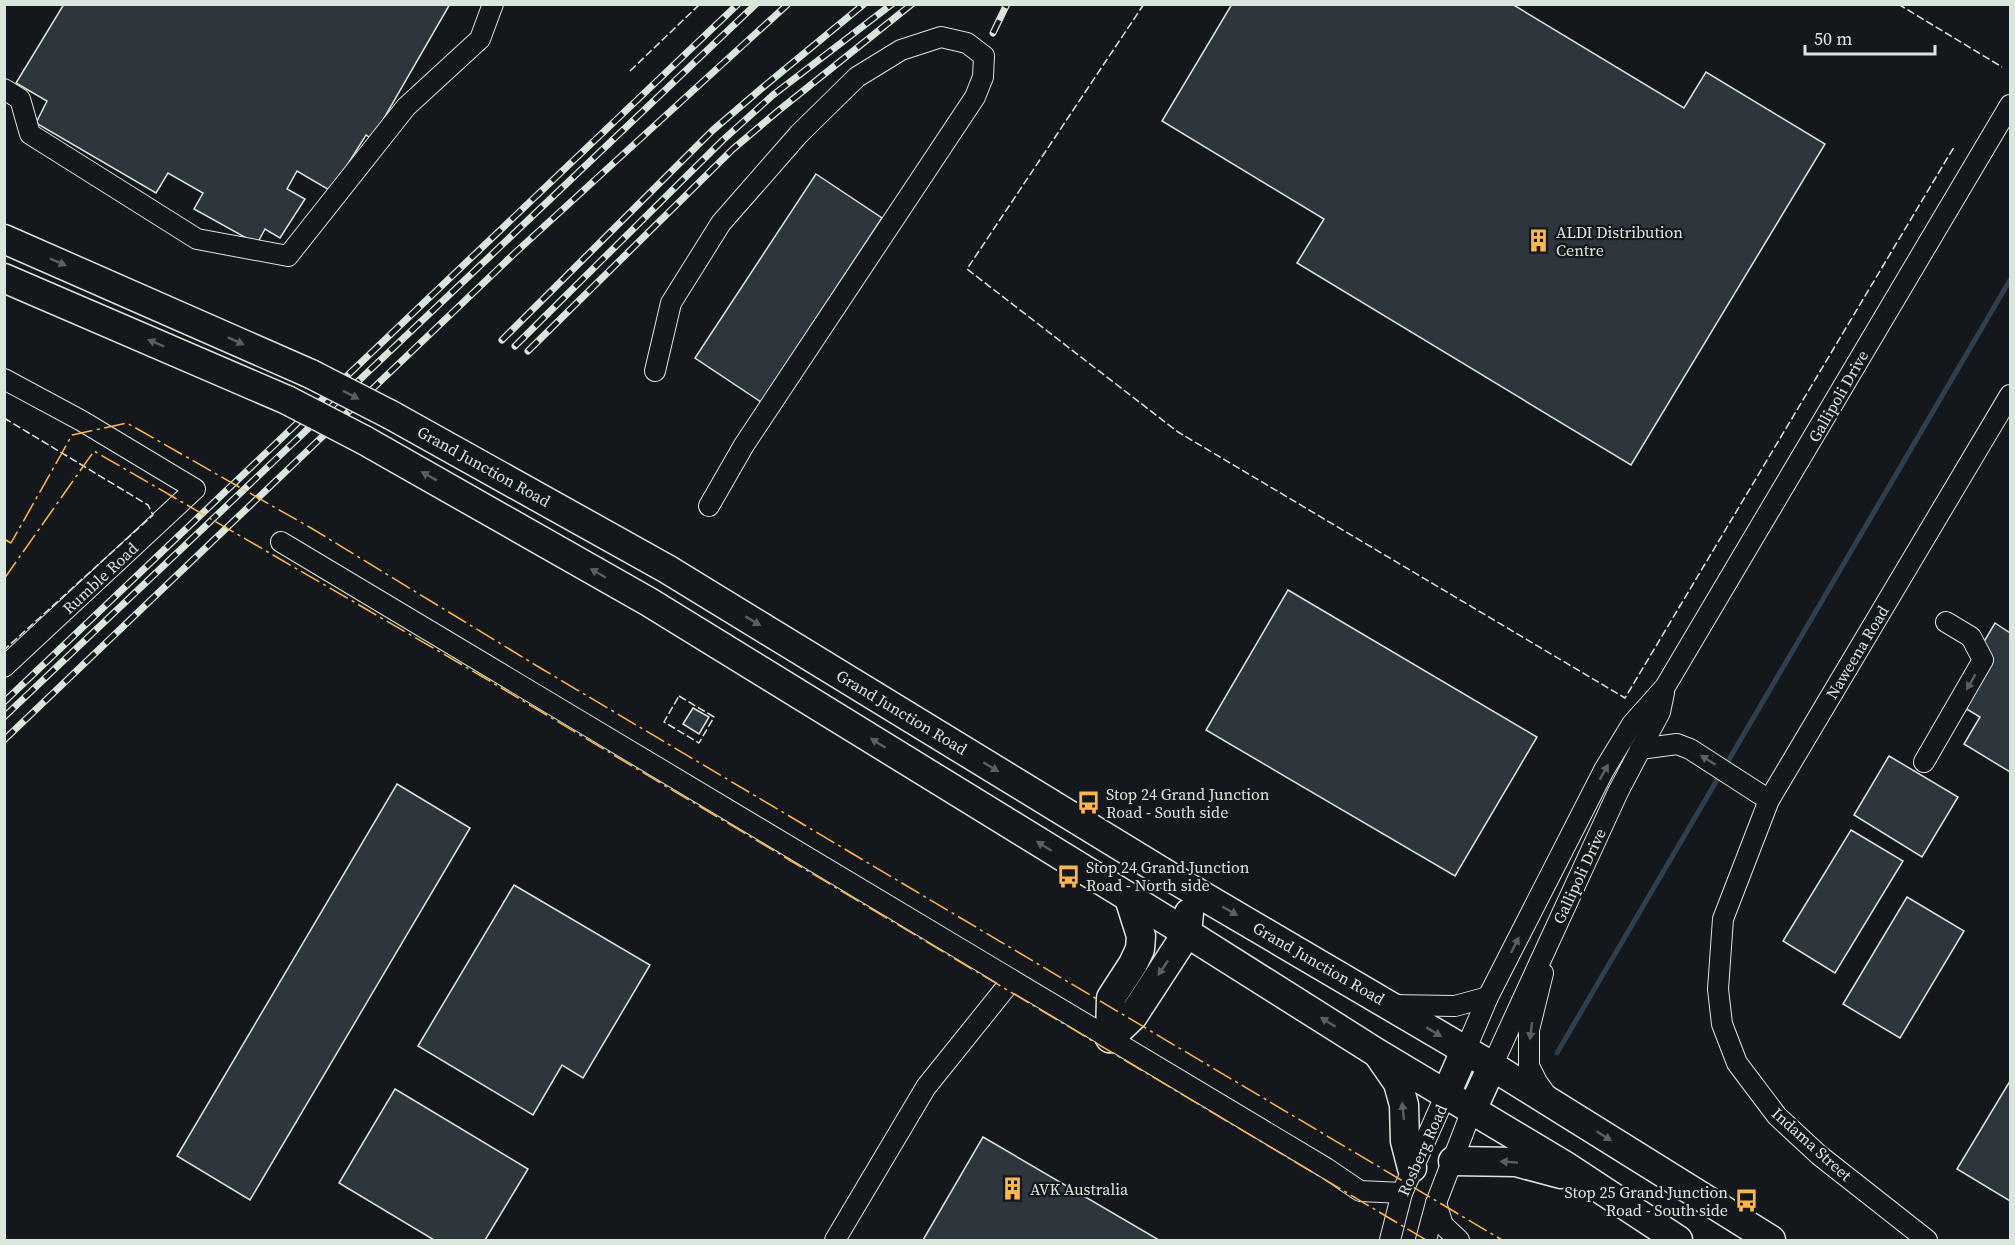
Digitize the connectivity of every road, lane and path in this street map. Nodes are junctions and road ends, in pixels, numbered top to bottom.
1 (493, 4) edge
2 (4, 89) edge
3 (2010, 105) edge
4 (4, 239) edge
5 (4, 278) edge
6 (656, 371) dead end
7 (4, 379) edge
8 (2010, 395) edge
9 (709, 506) dead end
10 (281, 542) dead end
11 (1946, 622) dead end
12 (4, 667) edge
13 (1665, 687) junction
14 (1640, 749) junction
15 (1924, 762) dead end
16 (1769, 800) junction
17 (1174, 879) junction
18 (1129, 898) junction
19 (1723, 919) joint
20 (1187, 933) junction
21 (1552, 933) junction
22 (1012, 980) junction
23 (1488, 997) junction
24 (1390, 1005) junction
25 (1110, 1038) junction
26 (1465, 1051) junction
27 (1377, 1053) junction
28 (1492, 1066) junction
29 (1446, 1094) junction
30 (1554, 1105) junction
31 (1472, 1110) junction
32 (1454, 1161) junction
33 (1407, 1180) junction
34 (1586, 1180) junction
35 (1436, 1203) junction
36 (835, 1240) edge
37 (1390, 1240) edge
38 (1426, 1240) edge
39 (1459, 1240) edge
40 (1678, 1240) edge
41 (1771, 1240) edge
42 (1927, 1240) edge

1 - 2 street
3 - 13 street, Gallipoli Drive
4 -> 17 highway, Grand Junction Road, bridge
18 -> 5 highway, bridge
6 - 9 street
7 - 12 street, Rumble Road
8 - 16 street, Naweena Road
10 - 22 street
11 -> 15 street
13 - 14 street, Gallipoli Drive
23 -> 13 street, Gallipoli Drive
16 -> 14 street
14 - 21 street, Gallipoli Drive
16 - 19 street, Naweena Road
17 - 20 highway
17 -> 24 highway, Grand Junction Road
18 - 20 highway
18 - 25 highway
19 - 42 street, Indama Street
20 -> 25 highway
27 -> 20 highway
21 - 28 street, Gallipoli Drive
21 -> 30 street
22 - 25 street
22 - 36 street
23 - 24 street
23 - 26 street, Gallipoli Drive
24 -> 26 highway, Grand Junction Road
25 - 33 street
26 - 28 highway, Grand Junction Road
26 - 29 highway
27 - 29 highway
33 -> 27 highway
28 - 30 highway, Grand Junction Road
28 - 31 highway
29 - 31 highway
29 - 33 street, Rosberg Road
30 -> 41 highway, Grand Junction Road
31 - 32 street, Rosberg Road
31 - 34 highway
34 -> 32 highway
32 - 35 street, Rosberg Road
33 - 37 street, Rosberg Road
34 - 40 highway
35 - 38 street, Rosberg Road
35 - 39 street

